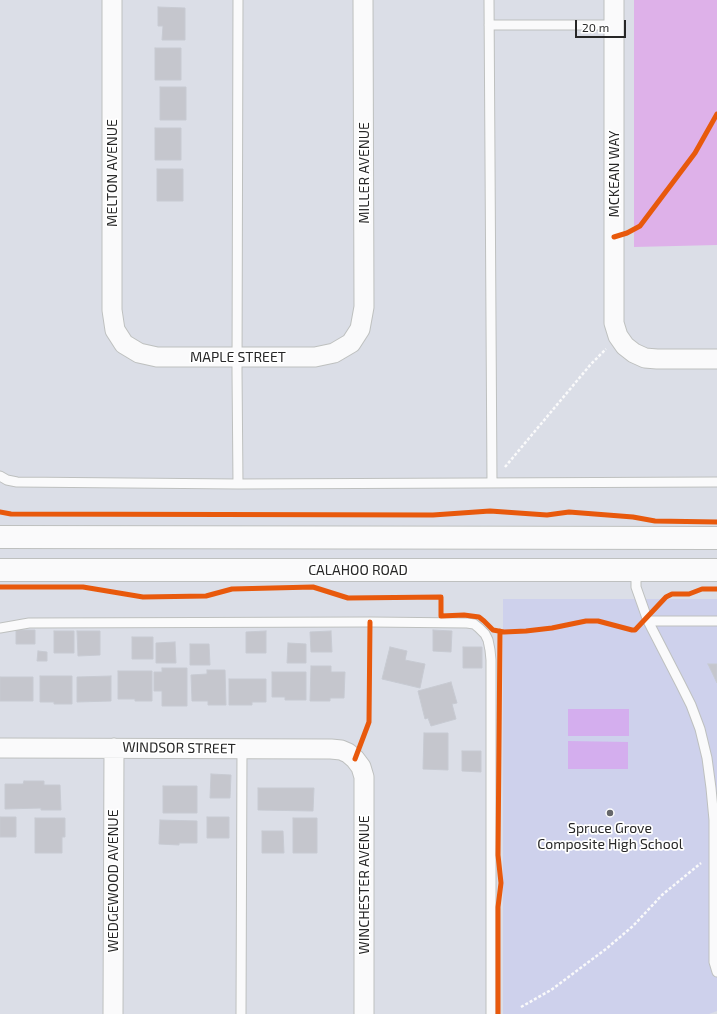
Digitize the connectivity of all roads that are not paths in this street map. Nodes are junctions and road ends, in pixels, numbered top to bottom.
1 (112, 0) edge
2 (238, 0) edge
3 (363, 0) edge
4 (489, 0) edge
5 (614, 0) edge
6 (489, 25) junction
7 (614, 25) junction
8 (351, 343) joint
9 (124, 344) joint
10 (237, 357) junction
11 (717, 359) edge
12 (0, 476) edge
13 (492, 482) junction
14 (717, 482) edge
15 (238, 484) junction
16 (0, 537) edge
17 (717, 538) edge
18 (0, 570) edge
19 (636, 570) junction
20 (717, 570) edge
21 (648, 621) junction
22 (717, 621) edge
23 (0, 628) edge
24 (0, 748) edge
25 (114, 748) junction
26 (242, 749) junction
27 (355, 759) joint
28 (717, 972) edge
29 (113, 1014) edge
30 (241, 1014) edge
31 (364, 1014) edge
32 (491, 1014) edge

1 - 9 street, MELTON AVENUE
2 - 10 lane
3 - 8 street, MILLER AVENUE
4 - 6 lane
5 - 7 street, MCKEAN WAY
6 - 7 lane
6 - 13 lane
7 - 11 street, MCKEAN WAY
8 - 10 street, MAPLE STREET
9 - 10 street, MAPLE STREET
10 - 15 lane
12 - 15 lane
13 - 14 lane
13 - 15 lane
16 - 17 main road
18 - 19 main road, CALAHOO ROAD
19 - 20 main road, CALAHOO ROAD
19 - 21 lane
21 - 22 lane
21 - 28 lane
23 - 32 lane
24 - 25 street, WINDSOR STREET
25 - 26 street, WINDSOR STREET
25 - 29 street, WEDGEWOOD AVENUE
26 - 27 street, WINDSOR STREET
26 - 30 lane
27 - 31 street, WINCHESTER AVENUE

